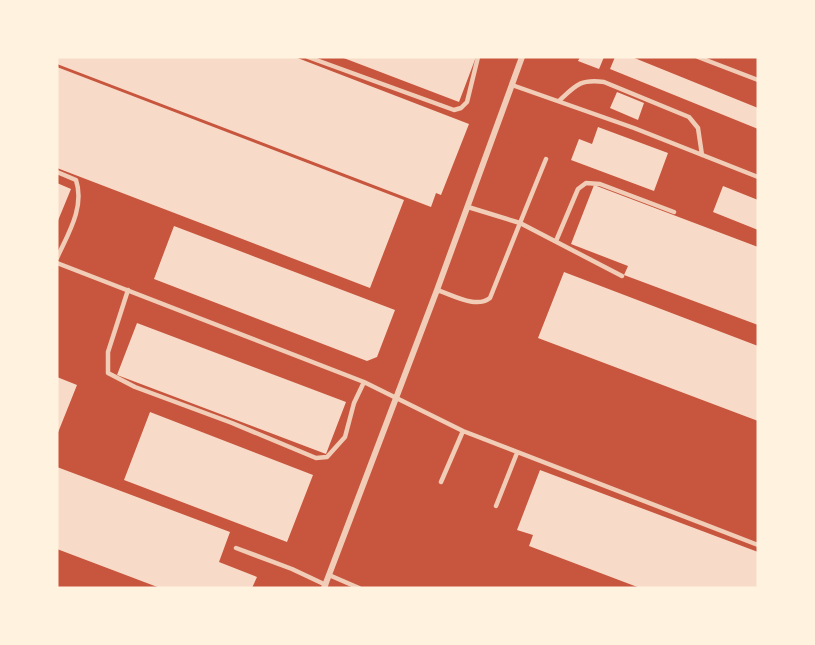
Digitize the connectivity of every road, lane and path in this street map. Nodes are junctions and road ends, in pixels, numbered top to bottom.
1 (308, 57) edge
2 (478, 57) edge
3 (522, 57) edge
4 (698, 57) edge
5 (758, 80) edge
6 (512, 85) junction
7 (559, 101) junction
8 (702, 155) junction
9 (546, 159) dead end
10 (57, 172) edge
11 (758, 177) edge
12 (468, 207) junction
13 (674, 212) dead end
14 (520, 223) junction
15 (556, 241) junction
16 (57, 258) edge
17 (57, 263) edge
18 (622, 276) dead end
19 (128, 290) junction
20 (437, 290) junction
21 (364, 382) junction
22 (396, 398) junction
23 (463, 431) junction
24 (517, 453) junction
25 (441, 482) dead end
26 (496, 506) dead end
27 (758, 545) edge
28 (236, 548) dead end
29 (329, 575) junction
30 (325, 586) edge
31 (359, 588) edge

1 - 2 lane
3 - 6 street
4 - 5 lane
6 - 7 lane
6 - 12 street
7 - 8 lane
7 - 8 lane
8 - 11 lane
9 - 14 lane
10 - 16 lane
12 - 14 lane
12 - 20 street
13 - 15 lane
14 - 15 lane
14 - 20 lane
15 - 18 lane
17 - 19 lane
19 - 21 lane
19 - 21 lane
20 - 22 street
21 - 22 lane
22 - 23 lane
22 - 29 street
23 - 24 lane
23 - 25 lane
24 - 26 lane
24 - 27 lane
28 - 30 lane
29 - 30 street
29 - 31 lane

